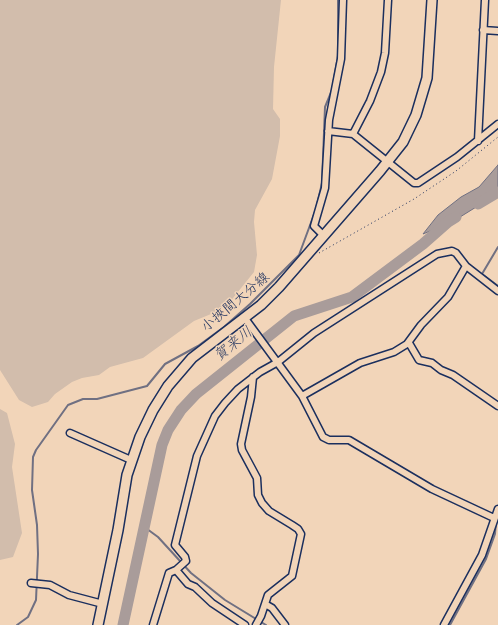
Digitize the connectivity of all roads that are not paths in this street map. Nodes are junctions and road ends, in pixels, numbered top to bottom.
1 (343, 0) edge
2 (388, 0) edge
3 (432, 0) edge
4 (485, 0) edge
5 (483, 30) junction
6 (498, 31) edge
7 (498, 124) edge
8 (328, 131) junction
9 (353, 134) junction
10 (478, 141) junction
11 (388, 162) junction
12 (323, 235) junction
13 (466, 266) junction
14 (498, 291) edge
15 (247, 320) junction
16 (409, 343) junction
17 (277, 360) junction
18 (253, 377) junction
19 (302, 396) junction
20 (498, 406) edge
21 (70, 433) dead end
22 (131, 460) junction
23 (497, 512) edge
24 (176, 570) junction
25 (31, 583) dead end
26 (103, 604) junction
27 (265, 604) junction
28 (155, 623) edge
29 (98, 625) edge
30 (245, 625) edge
31 (256, 625) edge
32 (285, 625) edge
33 (444, 625) edge

1 - 8 street
2 - 9 street
3 - 11 main road, 小挾間大分線
4 - 5 street
5 - 6 street
5 - 10 street
7 - 10 street
8 - 9 street
8 - 12 street
9 - 11 street
10 - 11 street
11 - 12 main road, 小挾間大分線
12 - 15 main road, 小挾間大分線
13 - 14 street
13 - 16 street
13 - 17 street
15 - 17 street
15 - 22 main road, 小挾間大分線
16 - 19 street
16 - 20 street
17 - 18 street
17 - 19 street
18 - 24 street
18 - 27 street
19 - 23 street
21 - 22 street
22 - 26 main road, 小挾間大分線
23 - 33 street
24 - 28 street
24 - 30 street
25 - 26 street
26 - 29 main road, 小挾間大分線
27 - 31 street
27 - 32 street

